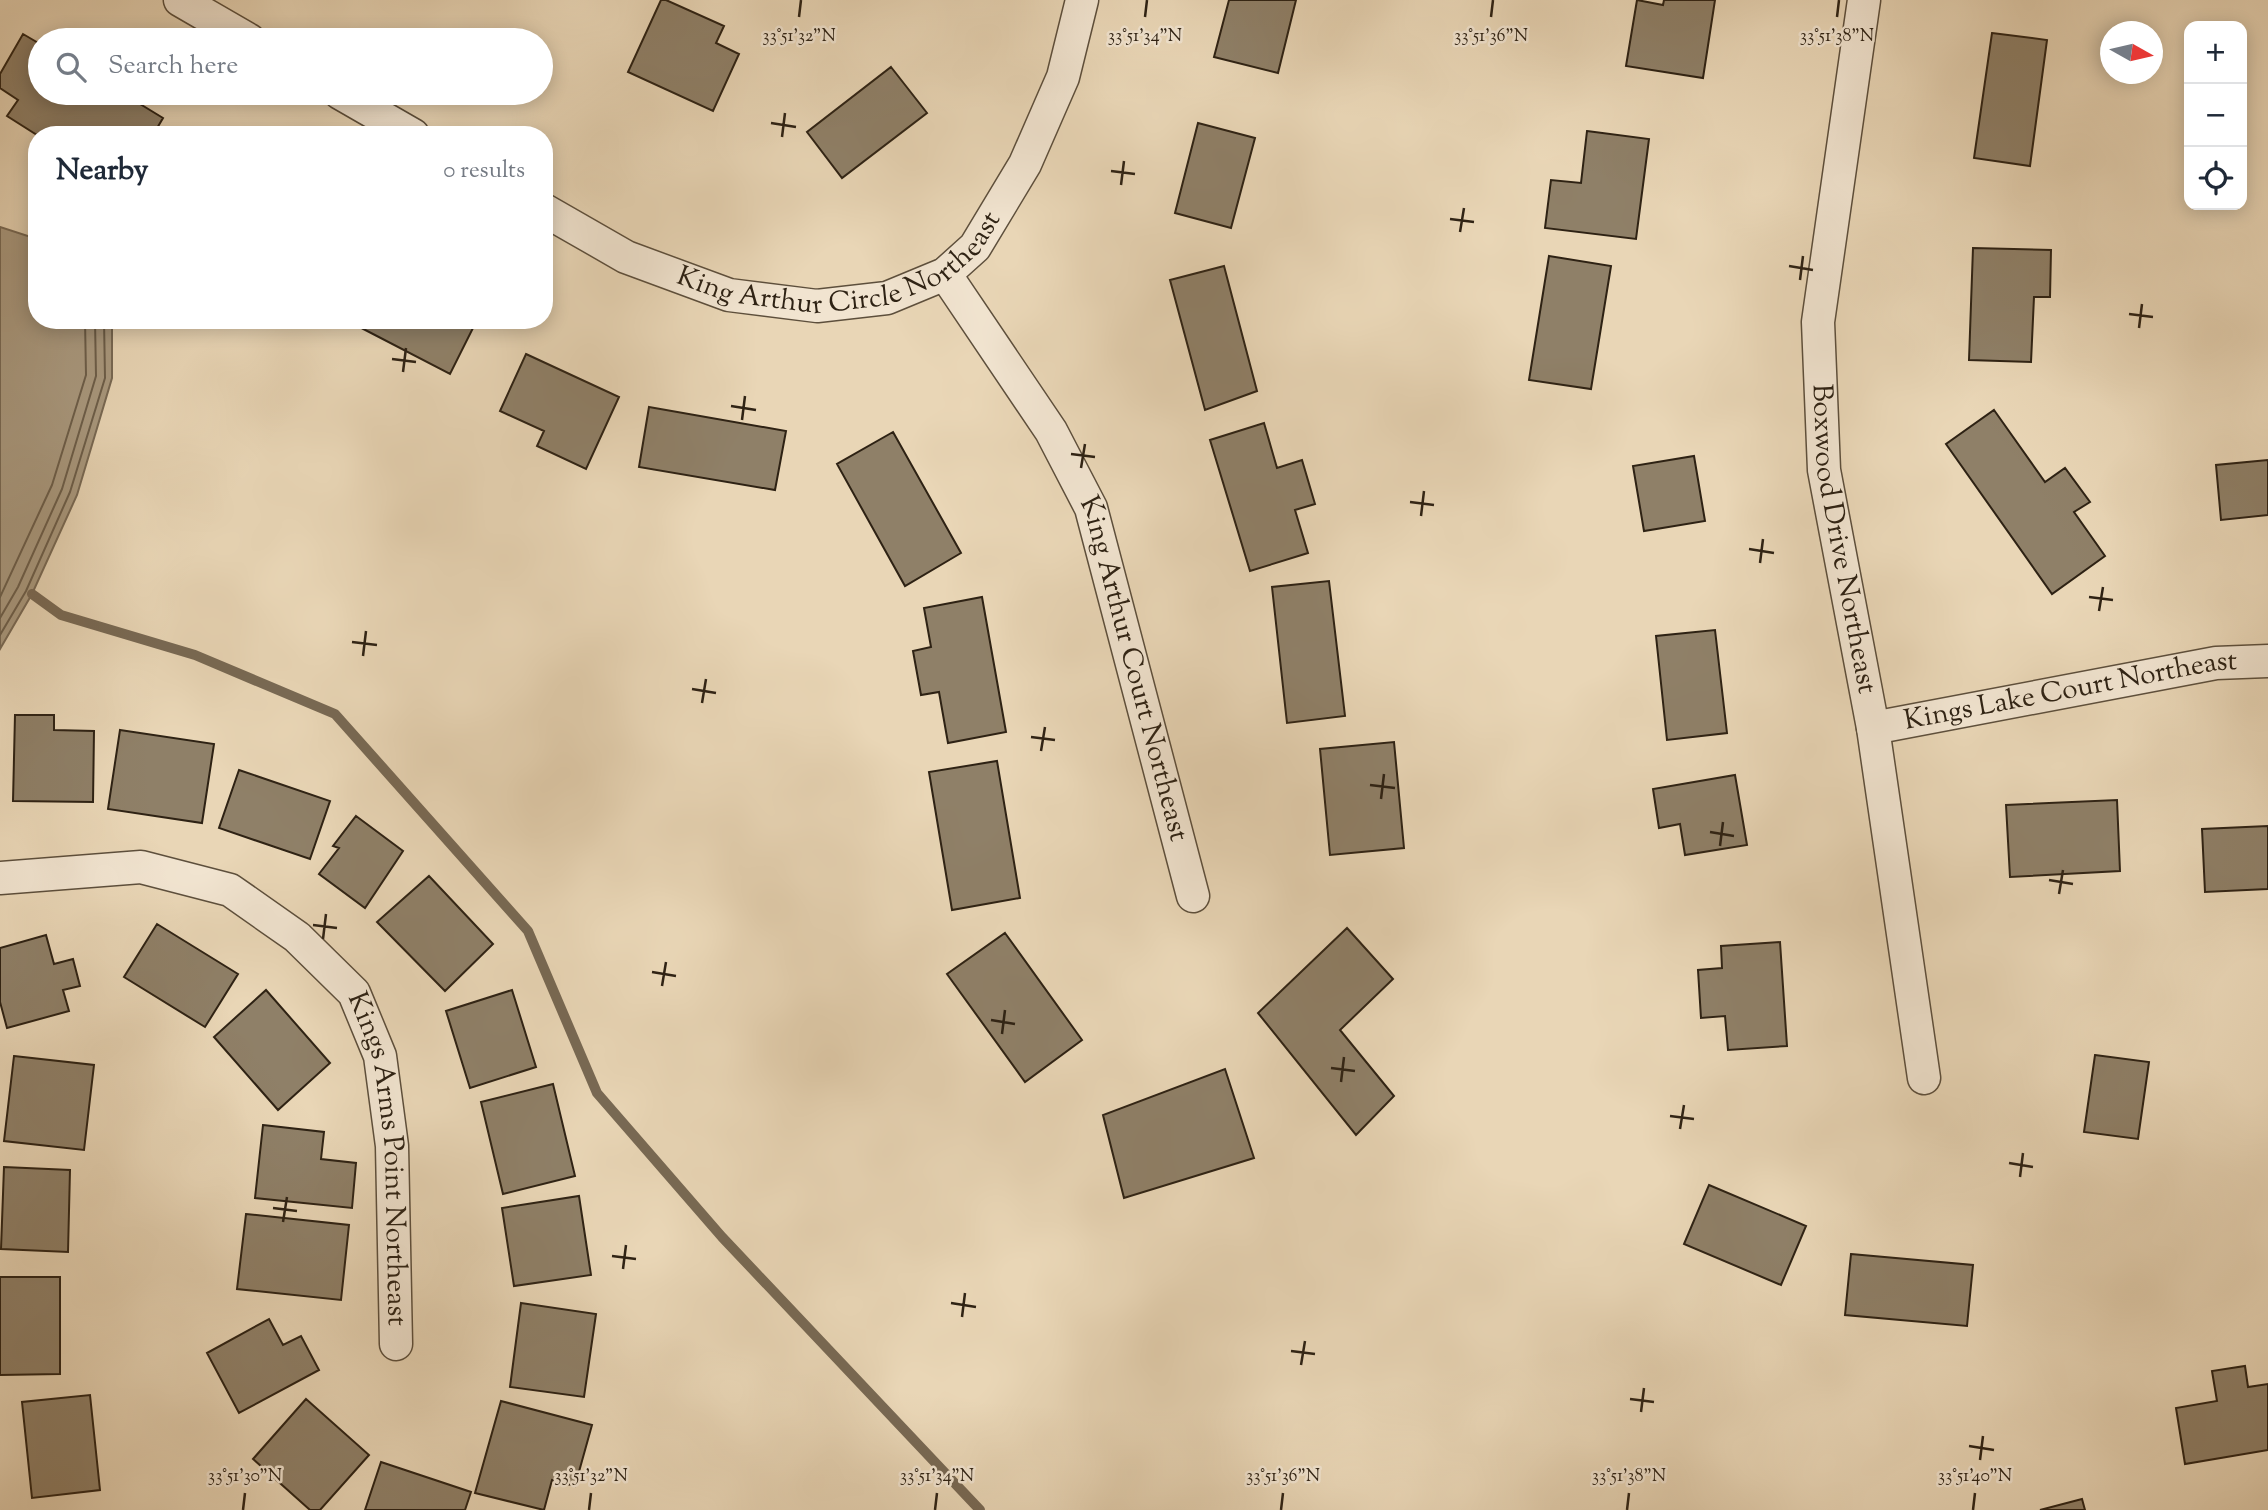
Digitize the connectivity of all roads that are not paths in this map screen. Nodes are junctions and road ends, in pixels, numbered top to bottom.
1 (180, 0) edge
2 (1082, 0) edge
3 (1864, 0) edge
4 (228, 28) edge
5 (361, 105) edge
6 (397, 126) edge
7 (553, 215) edge
8 (945, 274) junction
9 (2268, 661) edge
10 (1873, 728) junction
11 (0, 878) edge
12 (1193, 896) dead end
13 (1924, 1078) dead end
14 (396, 1344) dead end

1 - 4 street
2 - 8 street, King Arthur Circle Northeast
3 - 10 street, Boxwood Drive Northeast
5 - 6 street
7 - 8 street, King Arthur Circle Northeast
8 - 12 street, King Arthur Court Northeast
9 - 10 street, Kings Lake Court Northeast
10 - 13 street, Boxwood Drive Northeast
11 - 14 street, Kings Arms Point Northeast

